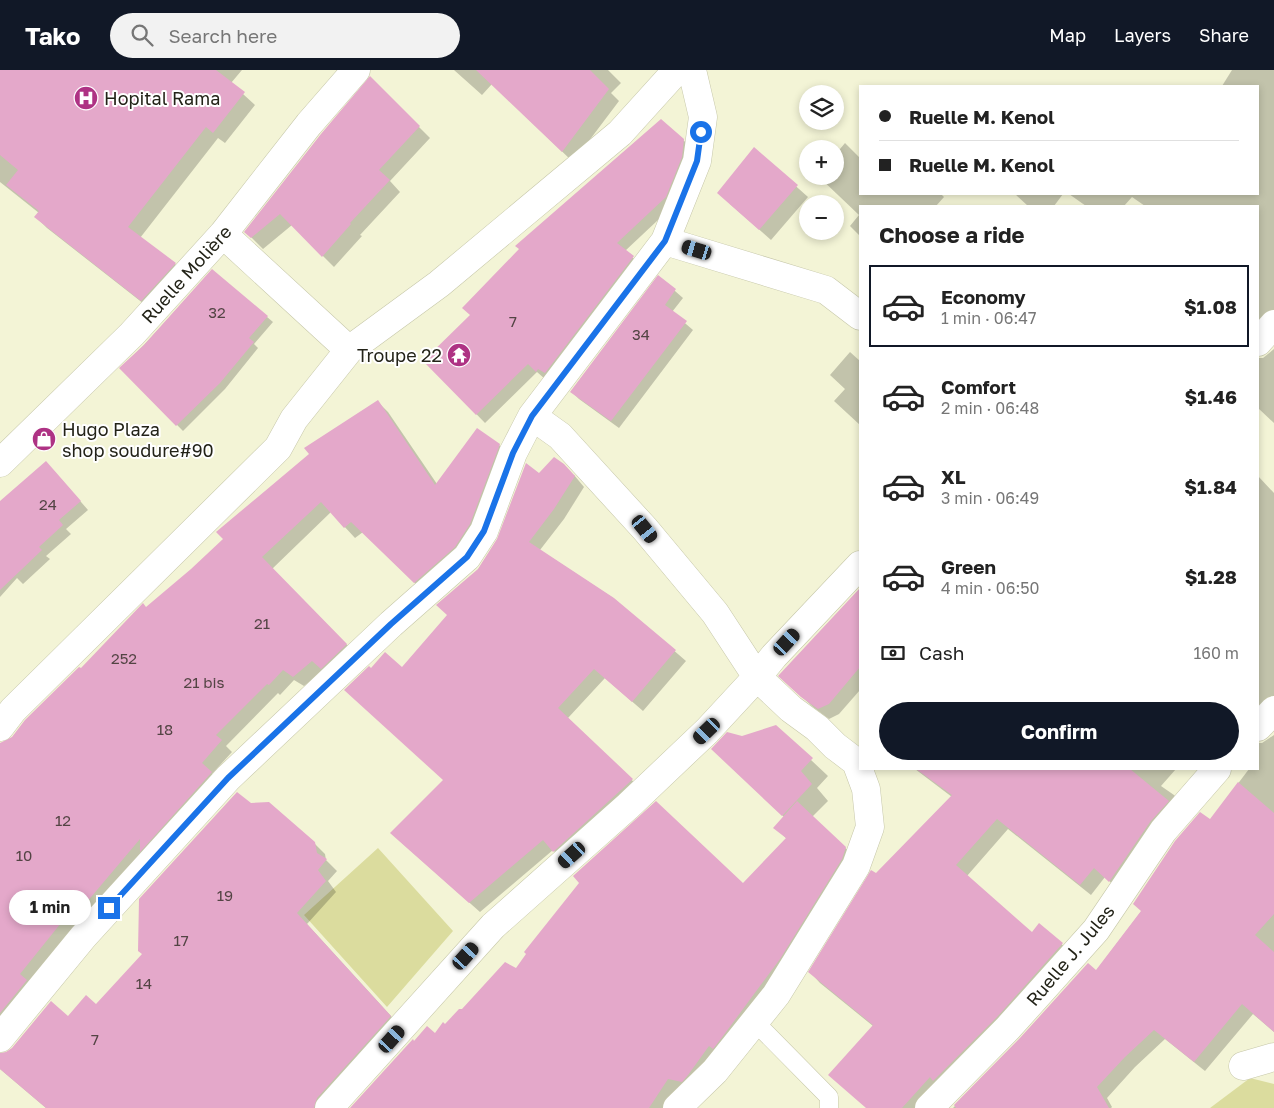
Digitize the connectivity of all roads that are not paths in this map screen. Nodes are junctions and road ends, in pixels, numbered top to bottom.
1 (356, 70) edge
2 (677, 70) edge
3 (692, 70) edge
4 (223, 234) junction
5 (665, 241) junction
6 (859, 315) edge
7 (1274, 324) edge
8 (1259, 341) edge
9 (350, 350) junction
10 (532, 416) junction
11 (0, 463) edge
12 (859, 566) edge
13 (757, 677) junction
14 (1274, 710) edge
15 (1259, 726) edge
16 (0, 727) edge
17 (858, 760) edge
18 (861, 770) edge
19 (1216, 770) edge
20 (754, 1022) junction
21 (0, 1038) edge
22 (1274, 1057) edge
23 (1243, 1066) dead end
24 (329, 1108) edge
25 (677, 1108) edge
26 (829, 1108) edge
27 (929, 1108) edge

1 - 4 street, Ruelle Molière
2 - 9 street
3 - 5 street
4 - 9 street
4 - 11 street, Ruelle Molière
5 - 6 street
5 - 10 street
7 - 8 street
9 - 16 street
10 - 13 street
10 - 21 street
12 - 13 street
13 - 17 street
13 - 24 street
14 - 15 street
18 - 20 street
19 - 27 street, Ruelle J. Jules
20 - 25 street
20 - 26 lane
22 - 23 street

